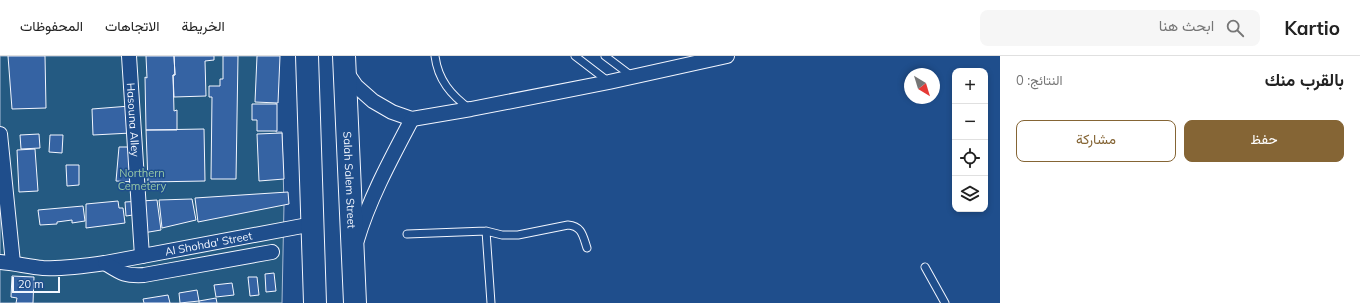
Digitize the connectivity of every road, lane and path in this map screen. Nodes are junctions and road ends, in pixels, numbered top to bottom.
1 (129, 56) edge
2 (307, 56) edge
3 (435, 56) edge
4 (575, 56) edge
5 (605, 56) edge
6 (727, 56) edge
7 (344, 62) edge
8 (633, 77) junction
9 (609, 82) junction
10 (471, 109) junction
11 (412, 119) junction
12 (0, 134) edge
13 (312, 224) junction
14 (486, 231) junction
15 (407, 234) dead end
16 (587, 248) dead end
17 (272, 252) dead end
18 (353, 253) junction
19 (142, 256) junction
20 (6, 262) edge
21 (105, 263) junction
22 (925, 267) dead end
23 (315, 303) edge
24 (355, 303) edge
25 (491, 303) edge
26 (945, 303) edge

1 - 19 street, Hasouna Alley
2 - 13 highway
3 - 10 lane
4 - 9 lane
5 - 8 lane
6 - 8 street
7 - 11 street
7 - 18 highway, Salah Salem Street
8 - 9 street
9 - 10 street
10 - 11 street
11 - 18 street
12 - 20 street
13 - 19 street, Al Shohda' Street
13 - 23 highway
14 - 15 lane
14 - 16 lane
14 - 25 lane
17 - 21 street, Al Shohda' Street
18 - 24 highway, Salah Salem Street
19 - 21 street, Al Shohda' Street
20 - 21 street, Al Shohda' Street
22 - 26 lane

